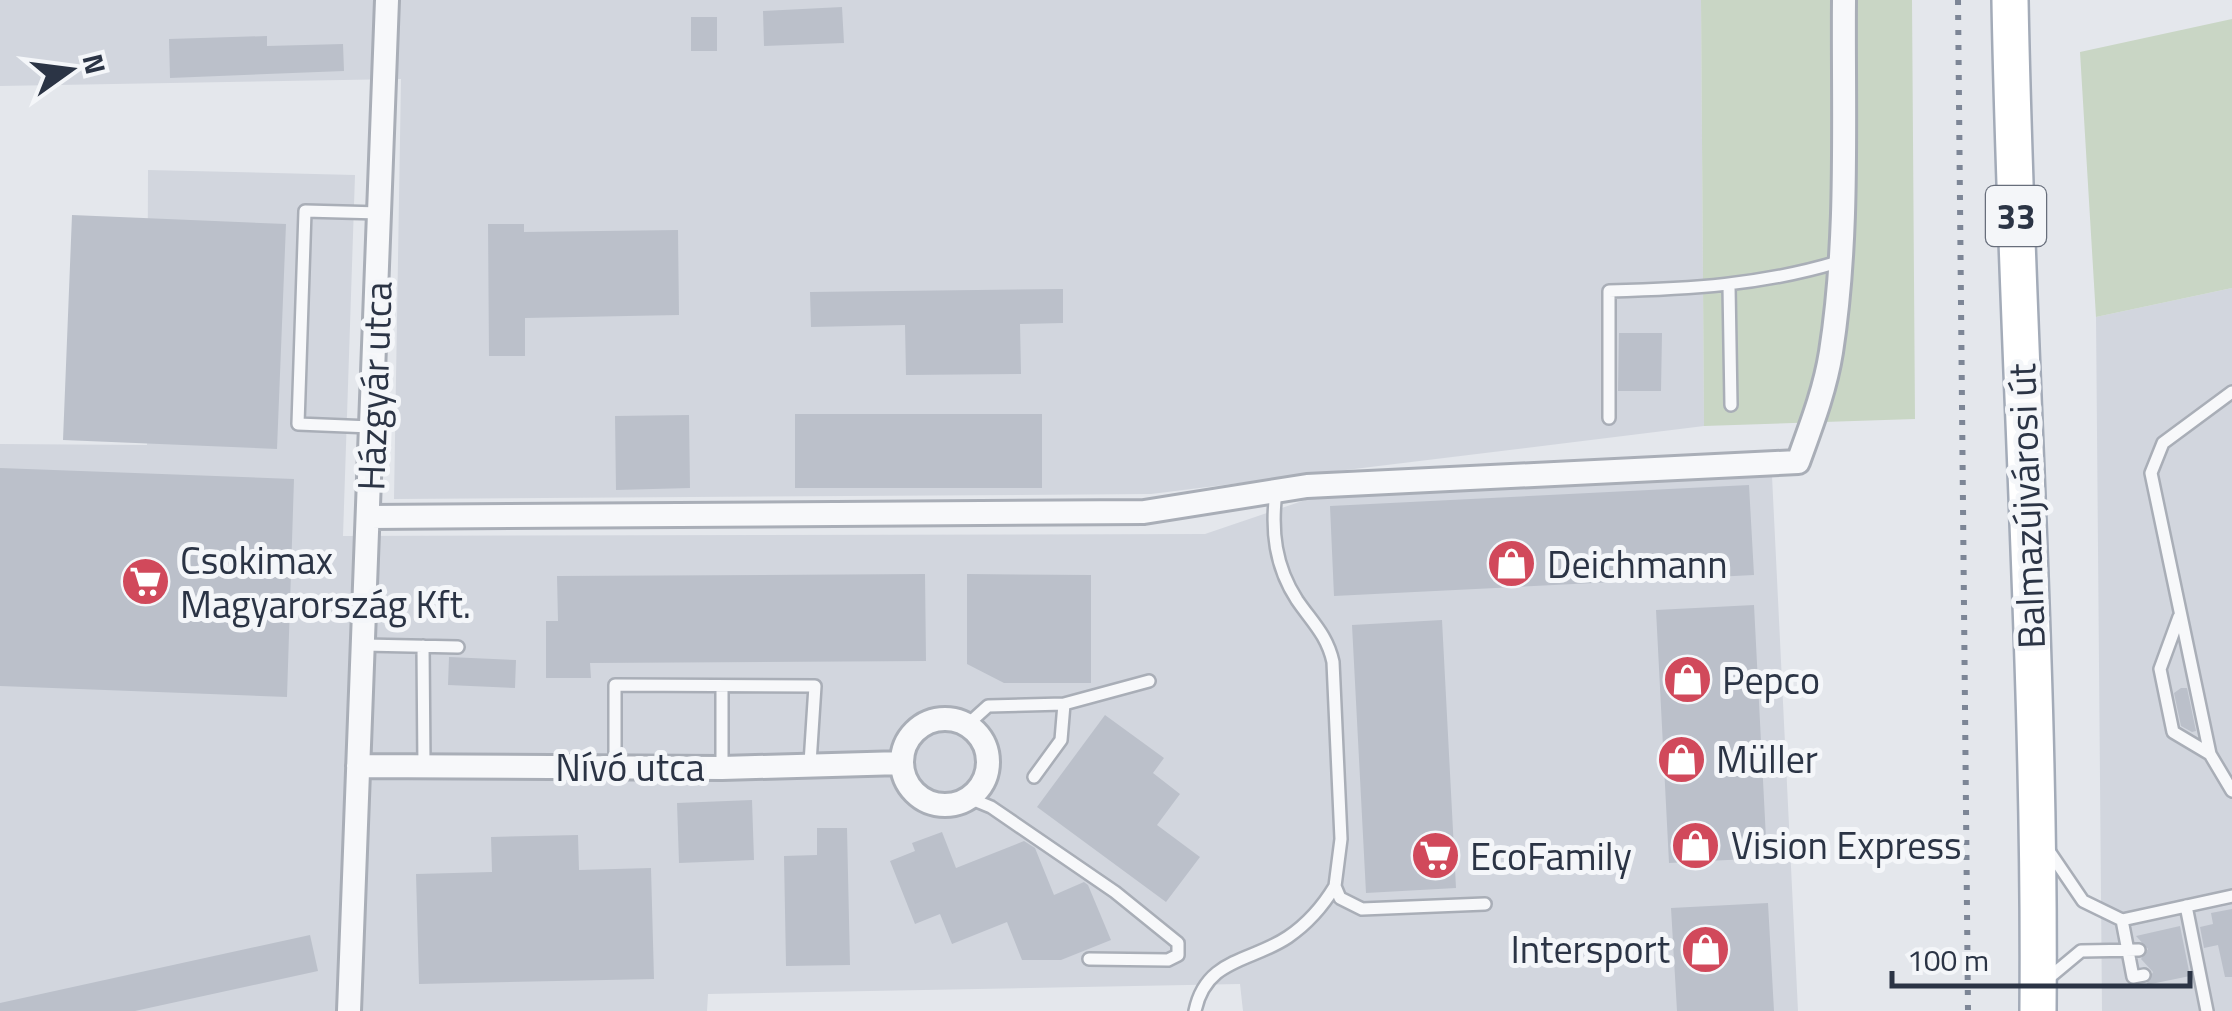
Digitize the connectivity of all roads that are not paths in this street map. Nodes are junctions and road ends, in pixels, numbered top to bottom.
1 (387, 0) edge
2 (1844, 0) edge
3 (2010, 0) edge
4 (380, 212) junction
5 (1838, 262) junction
6 (1729, 286) junction
7 (2232, 392) edge
8 (1731, 405) dead end
9 (1609, 418) dead end
10 (373, 427) junction
11 (1276, 491) junction
12 (369, 517) junction
13 (2180, 608) junction
14 (364, 645) junction
15 (423, 646) junction
16 (458, 647) dead end
17 (1149, 681) dead end
18 (722, 686) junction
19 (1064, 704) junction
20 (968, 725) junction
21 (2210, 754) junction
22 (810, 763) junction
23 (902, 763) junction
24 (358, 766) junction
25 (424, 766) junction
26 (615, 767) junction
27 (722, 768) junction
28 (1034, 777) dead end
29 (2232, 791) edge
30 (969, 798) junction
31 (2039, 836) junction
32 (1334, 886) junction
33 (2232, 896) edge
34 (1485, 904) dead end
35 (2186, 906) junction
36 (2122, 920) junction
37 (2134, 951) junction
38 (1088, 960) dead end
39 (2144, 975) dead end
40 (2038, 999) edge
41 (348, 1011) edge
42 (1195, 1011) edge
43 (2207, 1011) edge

1 - 4 street, Házgyár utca
2 - 5 street
3 - 31 main road, Balmazújvárosi út / 33
4 - 10 street, Házgyár utca
4 - 10 lane
5 - 6 lane
5 - 11 street
6 - 8 lane
6 - 9 lane
7 - 13 lane
10 - 12 street, Házgyár utca
11 - 12 street
11 - 32 lane
12 - 14 street, Házgyár utca
13 - 21 lane
13 - 21 lane
14 - 15 lane
14 - 24 street, Házgyár utca
15 - 16 lane
15 - 25 lane
17 - 19 lane
18 - 22 lane
18 - 26 lane
18 - 27 lane
19 - 20 lane
19 - 28 lane
20 - 23 street
20 - 30 street
21 - 29 lane
22 - 23 street, Nívó utca
22 - 27 street, Nívó utca
23 - 30 street
24 - 25 street, Nívó utca
24 - 41 street, Házgyár utca
25 - 26 street, Nívó utca
26 - 27 street, Nívó utca
30 - 38 lane
31 - 36 lane
31 - 40 main road, Balmazújvárosi út / 33
32 - 34 lane
32 - 42 lane
33 - 35 lane
35 - 36 lane
35 - 43 lane
36 - 37 lane
37 - 39 lane
37 - 40 lane

